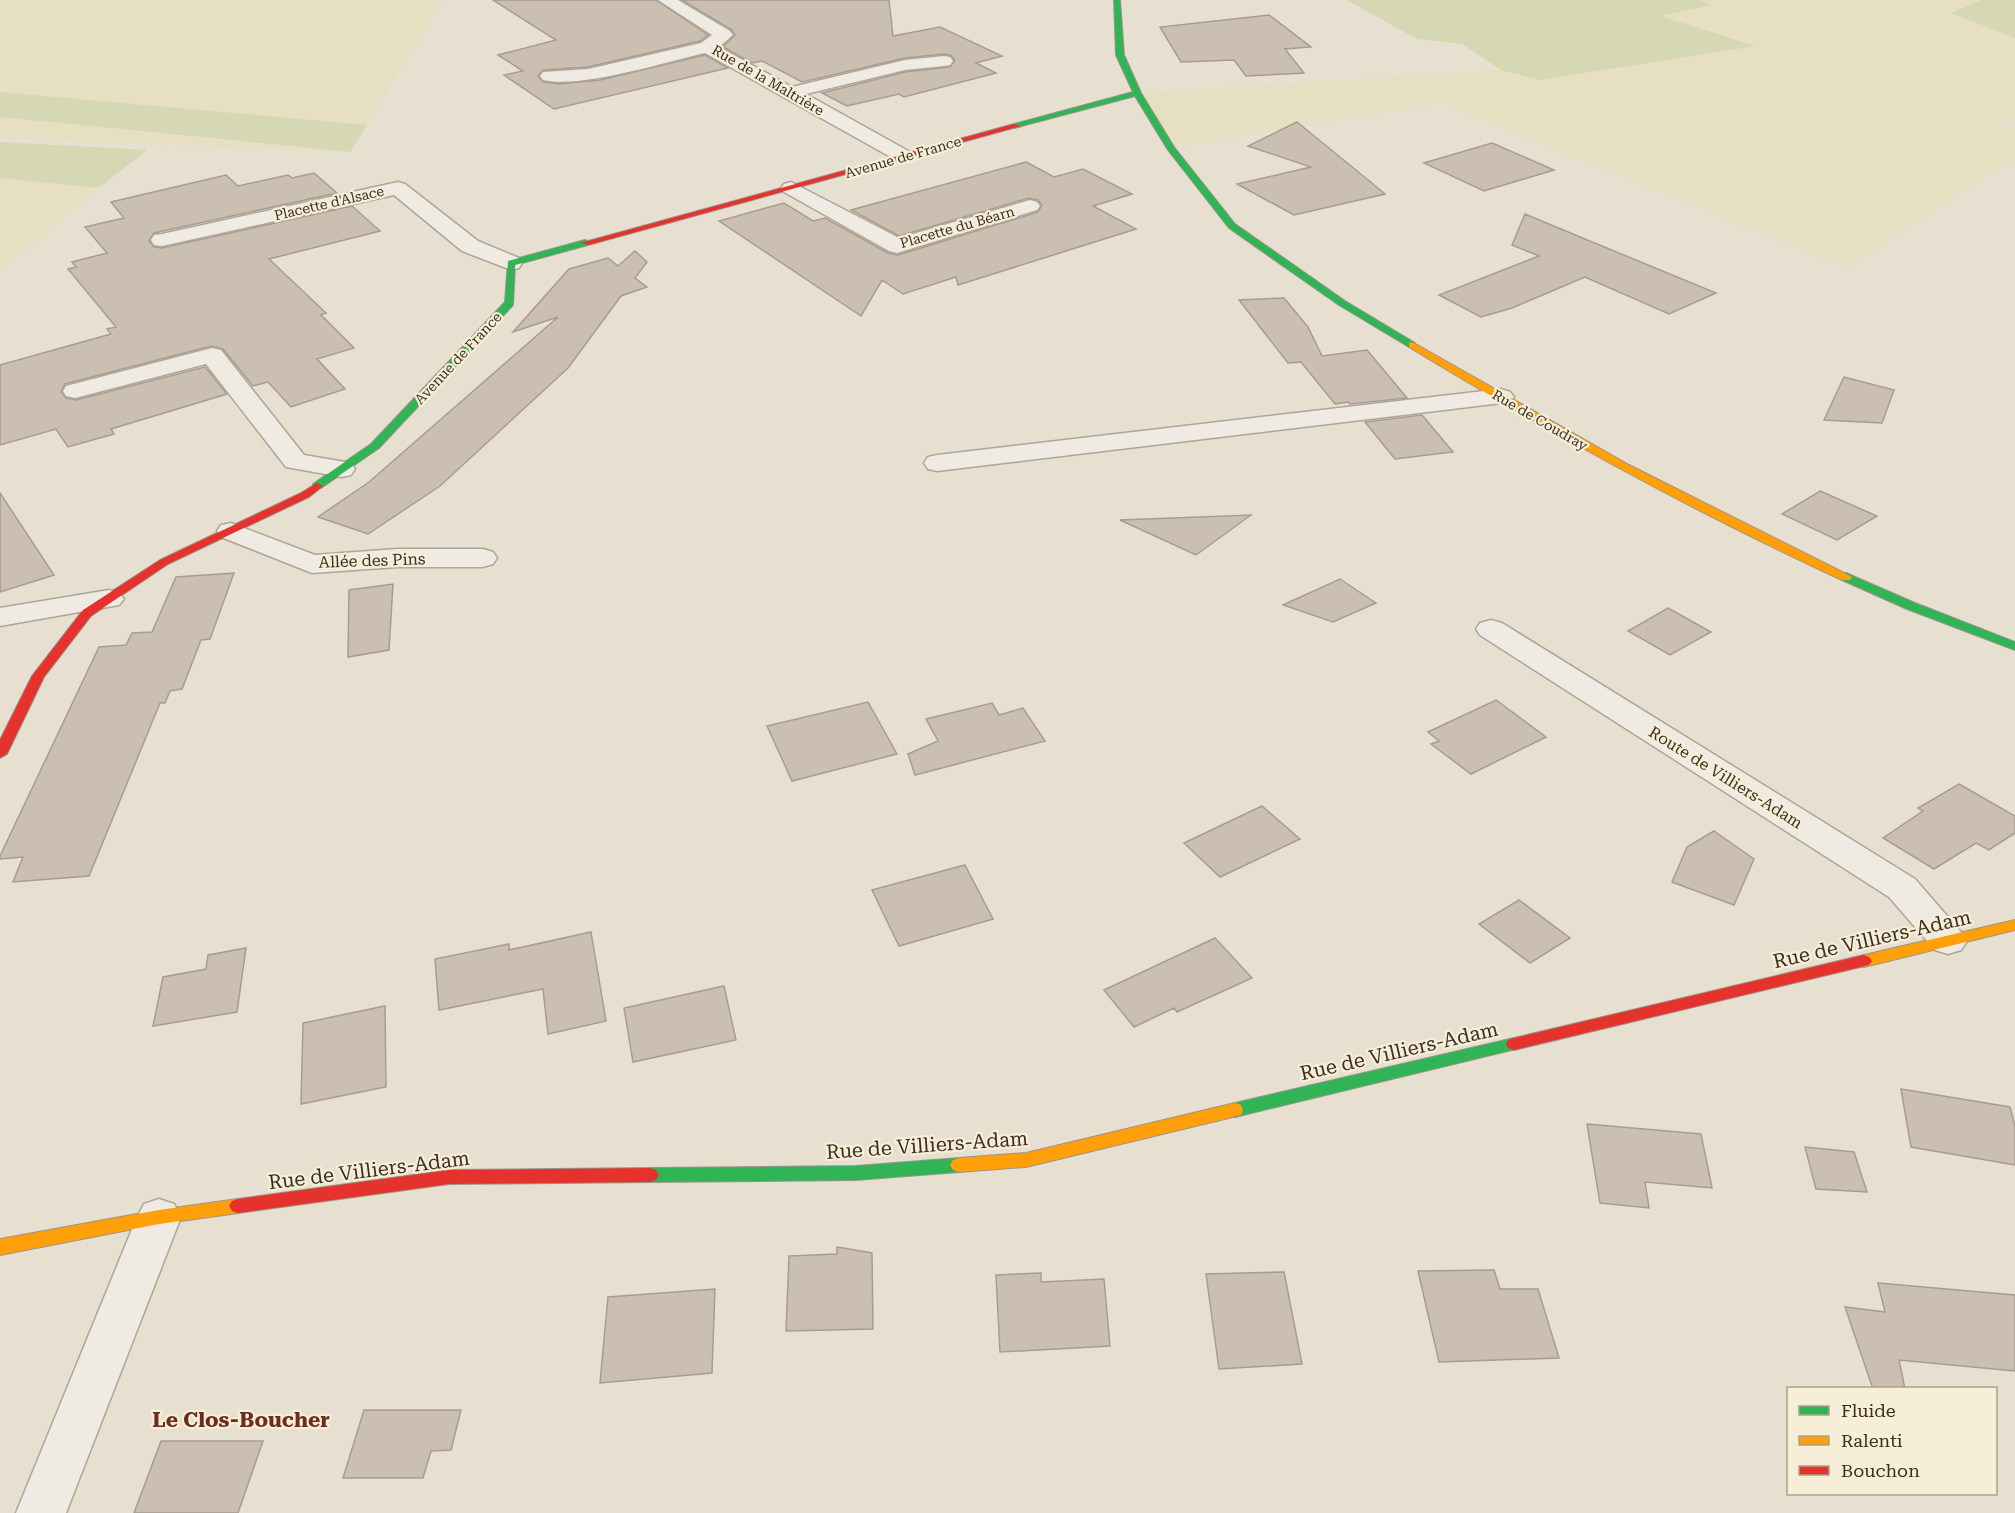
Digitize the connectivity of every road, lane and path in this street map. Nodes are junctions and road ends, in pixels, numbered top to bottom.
1 (666, 0) edge
2 (1117, 0) edge
3 (707, 47) junction
4 (944, 61) dead end
5 (549, 76) dead end
6 (789, 93) junction
7 (1137, 93) junction
8 (903, 156) junction
9 (791, 188) junction
10 (1030, 206) dead end
11 (162, 240) dead end
12 (511, 263) junction
13 (75, 391) dead end
14 (1501, 397) junction
15 (937, 463) dead end
16 (342, 469) junction
17 (231, 531) junction
18 (483, 558) dead end
19 (109, 599) junction
20 (0, 617) edge
21 (1491, 629) dead end
22 (2015, 646) edge
23 (0, 754) edge
24 (2015, 925) edge
25 (1948, 941) junction
26 (159, 1217) junction
27 (0, 1247) edge
28 (41, 1513) edge

1 - 3 street, Rue de la Maltrière
2 - 7 street, Rue de Coudray
3 - 5 street
3 - 6 street, Rue de la Maltrière
4 - 6 street
6 - 8 street, Rue de la Maltrière
7 - 8 street, Avenue de France
7 - 14 street, Rue de Coudray
8 - 9 street, Avenue de France
9 - 10 street, Placette du Béarn
9 - 12 street, Avenue de France
11 - 12 street, Placette d'Alsace
12 - 16 street, Avenue de France
13 - 16 street
14 - 15 street
14 - 22 street, Rue de Coudray
16 - 17 street, Avenue de France
17 - 18 street, Allée des Pins
17 - 19 street, Avenue de France
19 - 20 street
19 - 23 street, Avenue de France
21 - 25 street, Route de Villiers-Adam
24 - 25 street, Rue de Villiers-Adam
25 - 26 street, Rue de Villiers-Adam
26 - 27 street, Rue de Villiers-Adam
26 - 28 street

